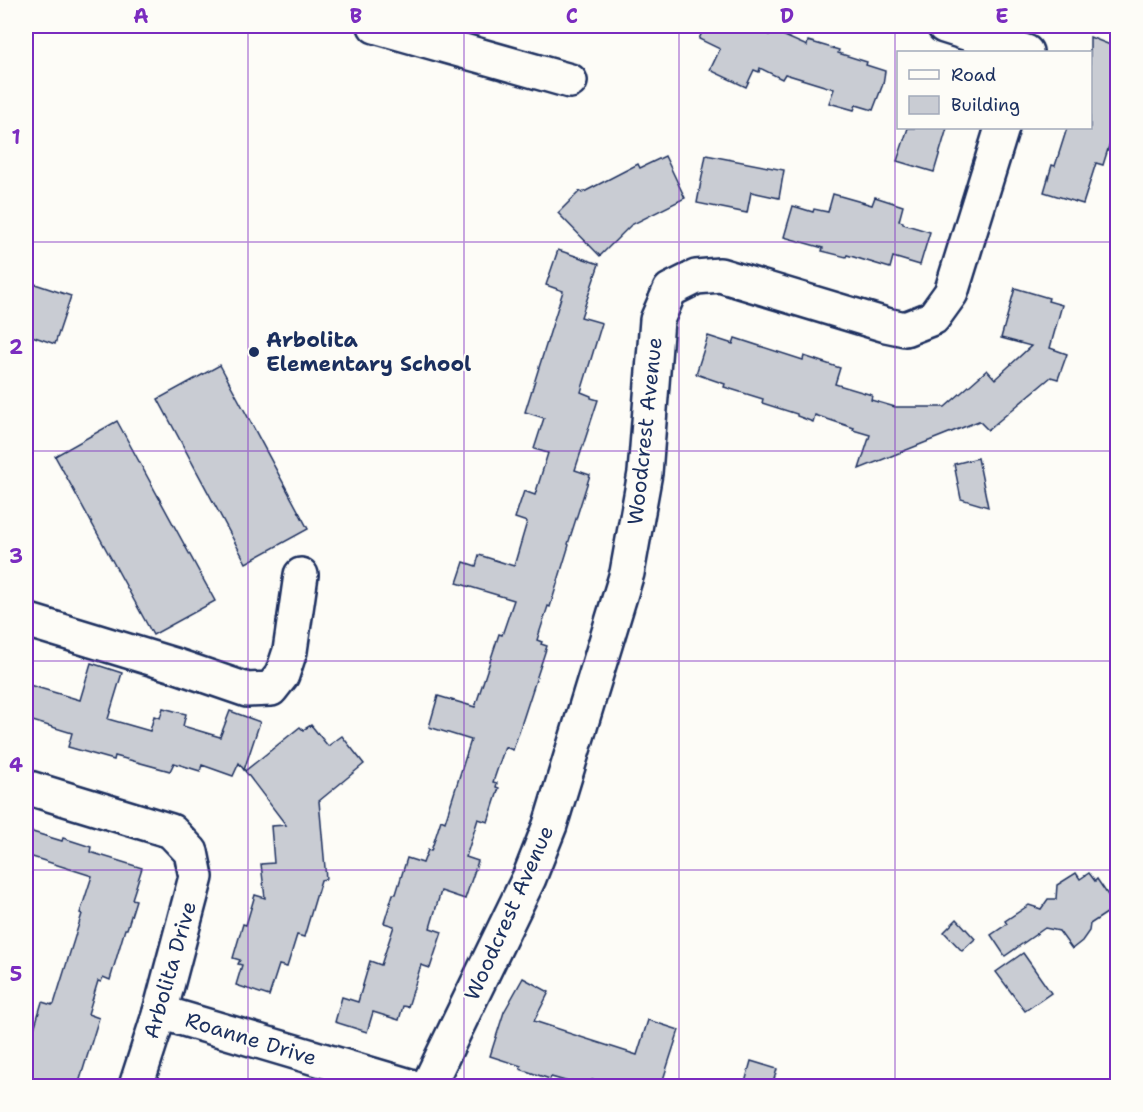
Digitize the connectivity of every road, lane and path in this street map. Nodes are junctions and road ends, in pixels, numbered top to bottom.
1 (375, 26) edge
2 (944, 26) edge
3 (1033, 26) edge
4 (1023, 51) edge
5 (1026, 51) edge
6 (570, 81) dead end
7 (1002, 129) edge
8 (301, 575) dead end
9 (26, 620) edge
10 (26, 787) edge
11 (160, 1011) junction
12 (136, 1086) edge
13 (410, 1086) edge
14 (428, 1086) edge

1 - 6 street
2 - 4 street
3 - 5 street
7 - 14 street, Woodcrest Avenue
8 - 9 street
10 - 11 street, Arbolita Drive
11 - 12 street, Arbolita Drive
11 - 13 street, Roanne Drive

